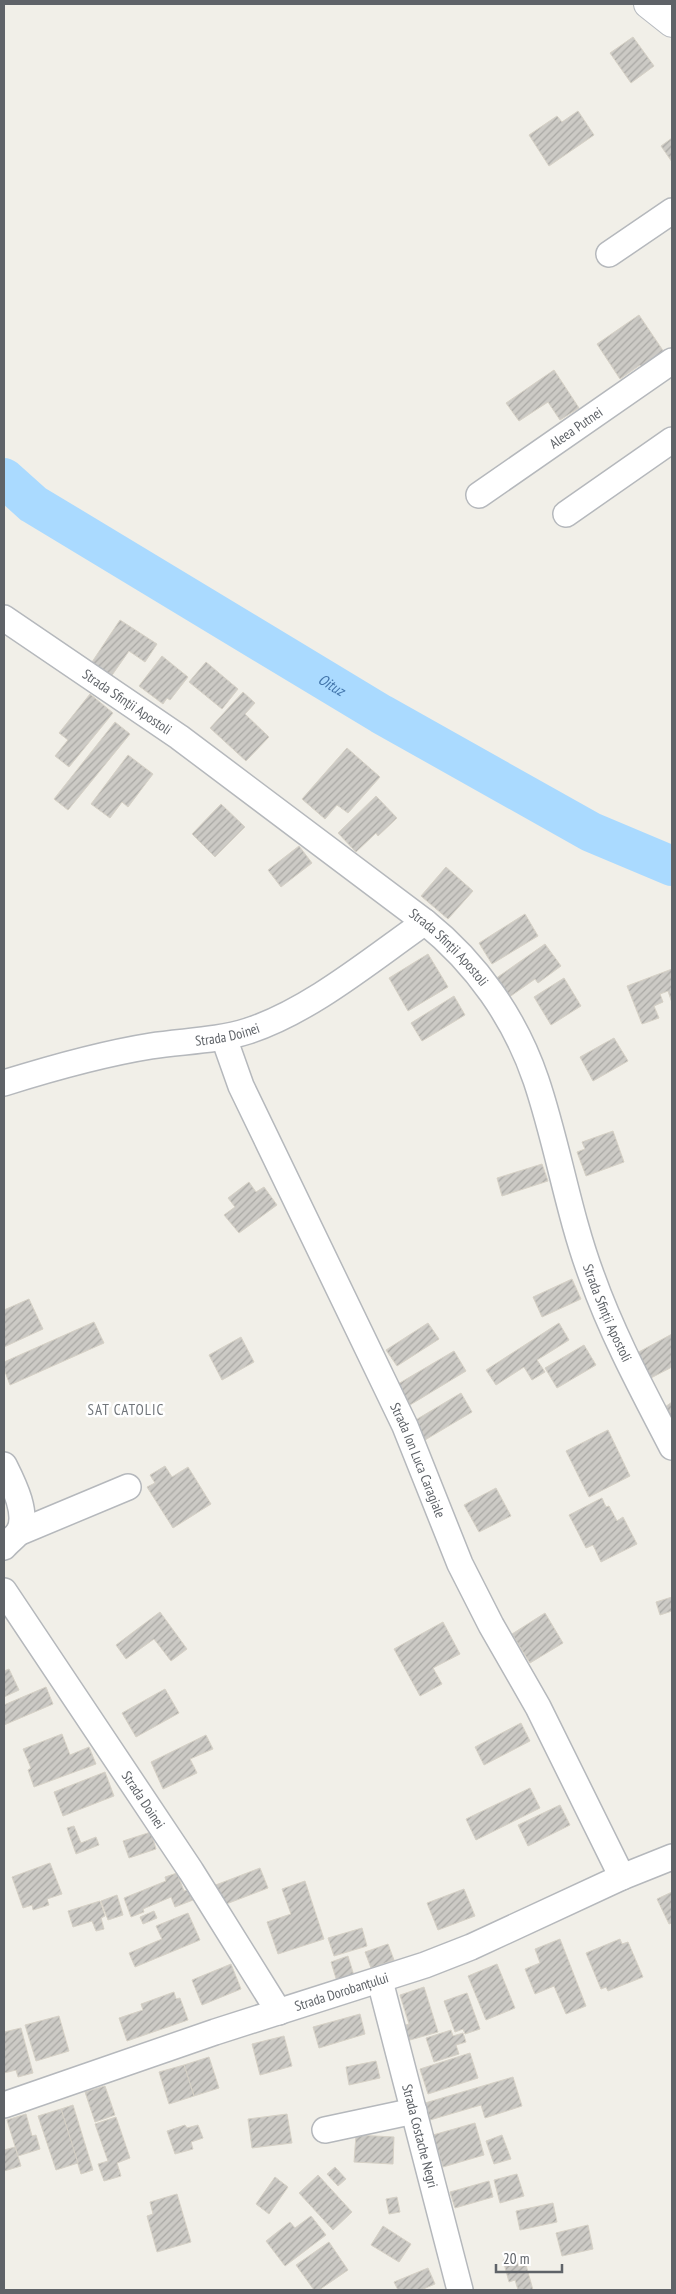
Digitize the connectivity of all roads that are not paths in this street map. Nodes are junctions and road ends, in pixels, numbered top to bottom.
1 (648, 4) edge
2 (672, 23) edge
3 (672, 210) edge
4 (609, 254) dead end
5 (672, 361) edge
6 (672, 440) edge
7 (479, 495) dead end
8 (566, 514) dead end
9 (4, 618) edge
10 (426, 922) junction
11 (224, 1038) junction
12 (4, 1083) edge
13 (672, 1447) edge
14 (4, 1465) edge
15 (128, 1487) dead end
16 (9, 1541) edge
17 (4, 1591) edge
18 (672, 1857) edge
19 (622, 1877) junction
20 (380, 1981) junction
21 (279, 2012) junction
22 (4, 2105) edge
23 (414, 2111) junction
24 (325, 2130) dead end
25 (460, 2290) edge

1 - 2 street
3 - 4 street
5 - 7 street, Aleea Putnei
6 - 8 street
9 - 10 street, Strada Sfinții Apostoli
10 - 11 street, Strada Doinei
10 - 13 street, Strada Sfinții Apostoli
11 - 12 street, Strada Doinei
11 - 19 street, Strada Ion Luca Caragiale
14 - 16 street
15 - 16 street
17 - 21 street, Strada Doinei
18 - 19 street, Strada Dorobanțului
19 - 20 street, Strada Dorobanțului
20 - 21 street, Strada Dorobanțului
20 - 23 street, Strada Costache Negri
21 - 22 street, Strada Dorobanțului
23 - 24 street
23 - 25 street, Strada Costache Negri

